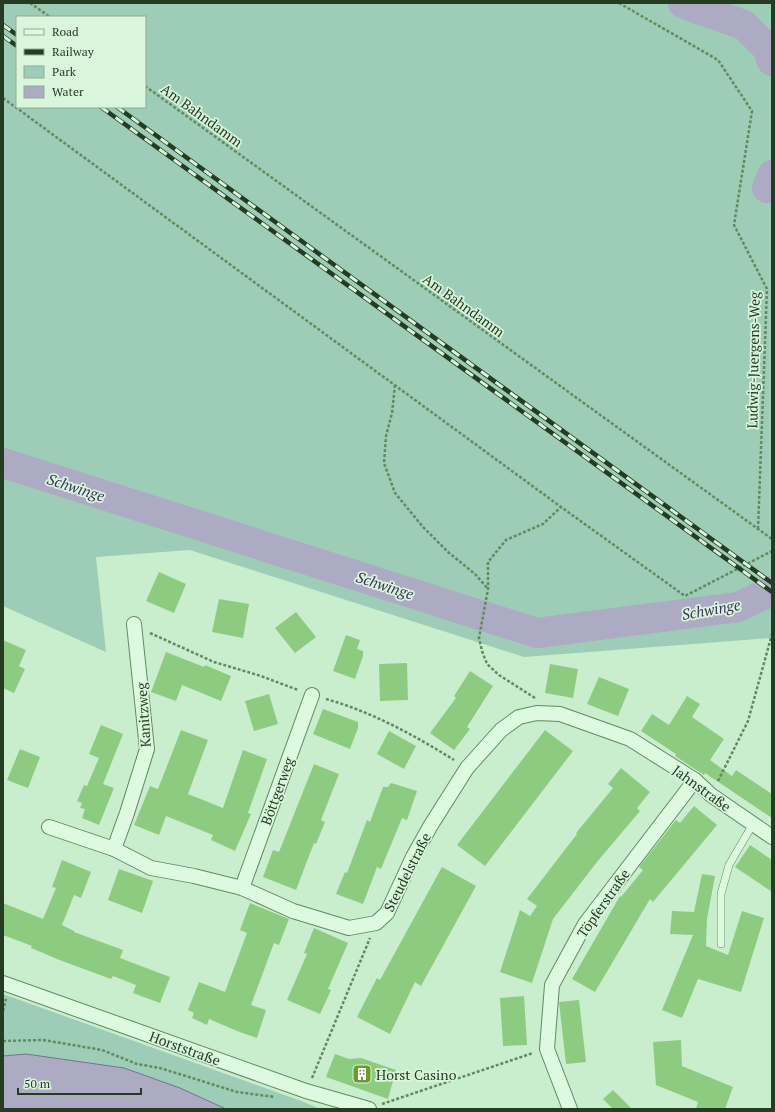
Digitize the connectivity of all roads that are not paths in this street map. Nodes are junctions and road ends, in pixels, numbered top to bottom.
1 (134, 624) dead end
2 (312, 695) dead end
3 (630, 739) joint
4 (695, 780) junction
5 (753, 824) junction
6 (49, 827) dead end
7 (772, 837) edge
8 (114, 849) junction
9 (242, 888) junction
10 (721, 944) dead end
11 (3, 983) edge
12 (368, 1109) edge
13 (570, 1109) edge

1 - 8 street, Kanitzweg
2 - 9 street, Böttgerweg
3 - 4 street, Jahnstraße
3 - 9 street, Steudelstraße
4 - 5 street, Jahnstraße
4 - 13 street, Töpferstraße
5 - 7 street, Jahnstraße
5 - 10 lane
6 - 8 street, Steudelstraße
8 - 9 street, Steudelstraße
11 - 12 street, Horststraße

